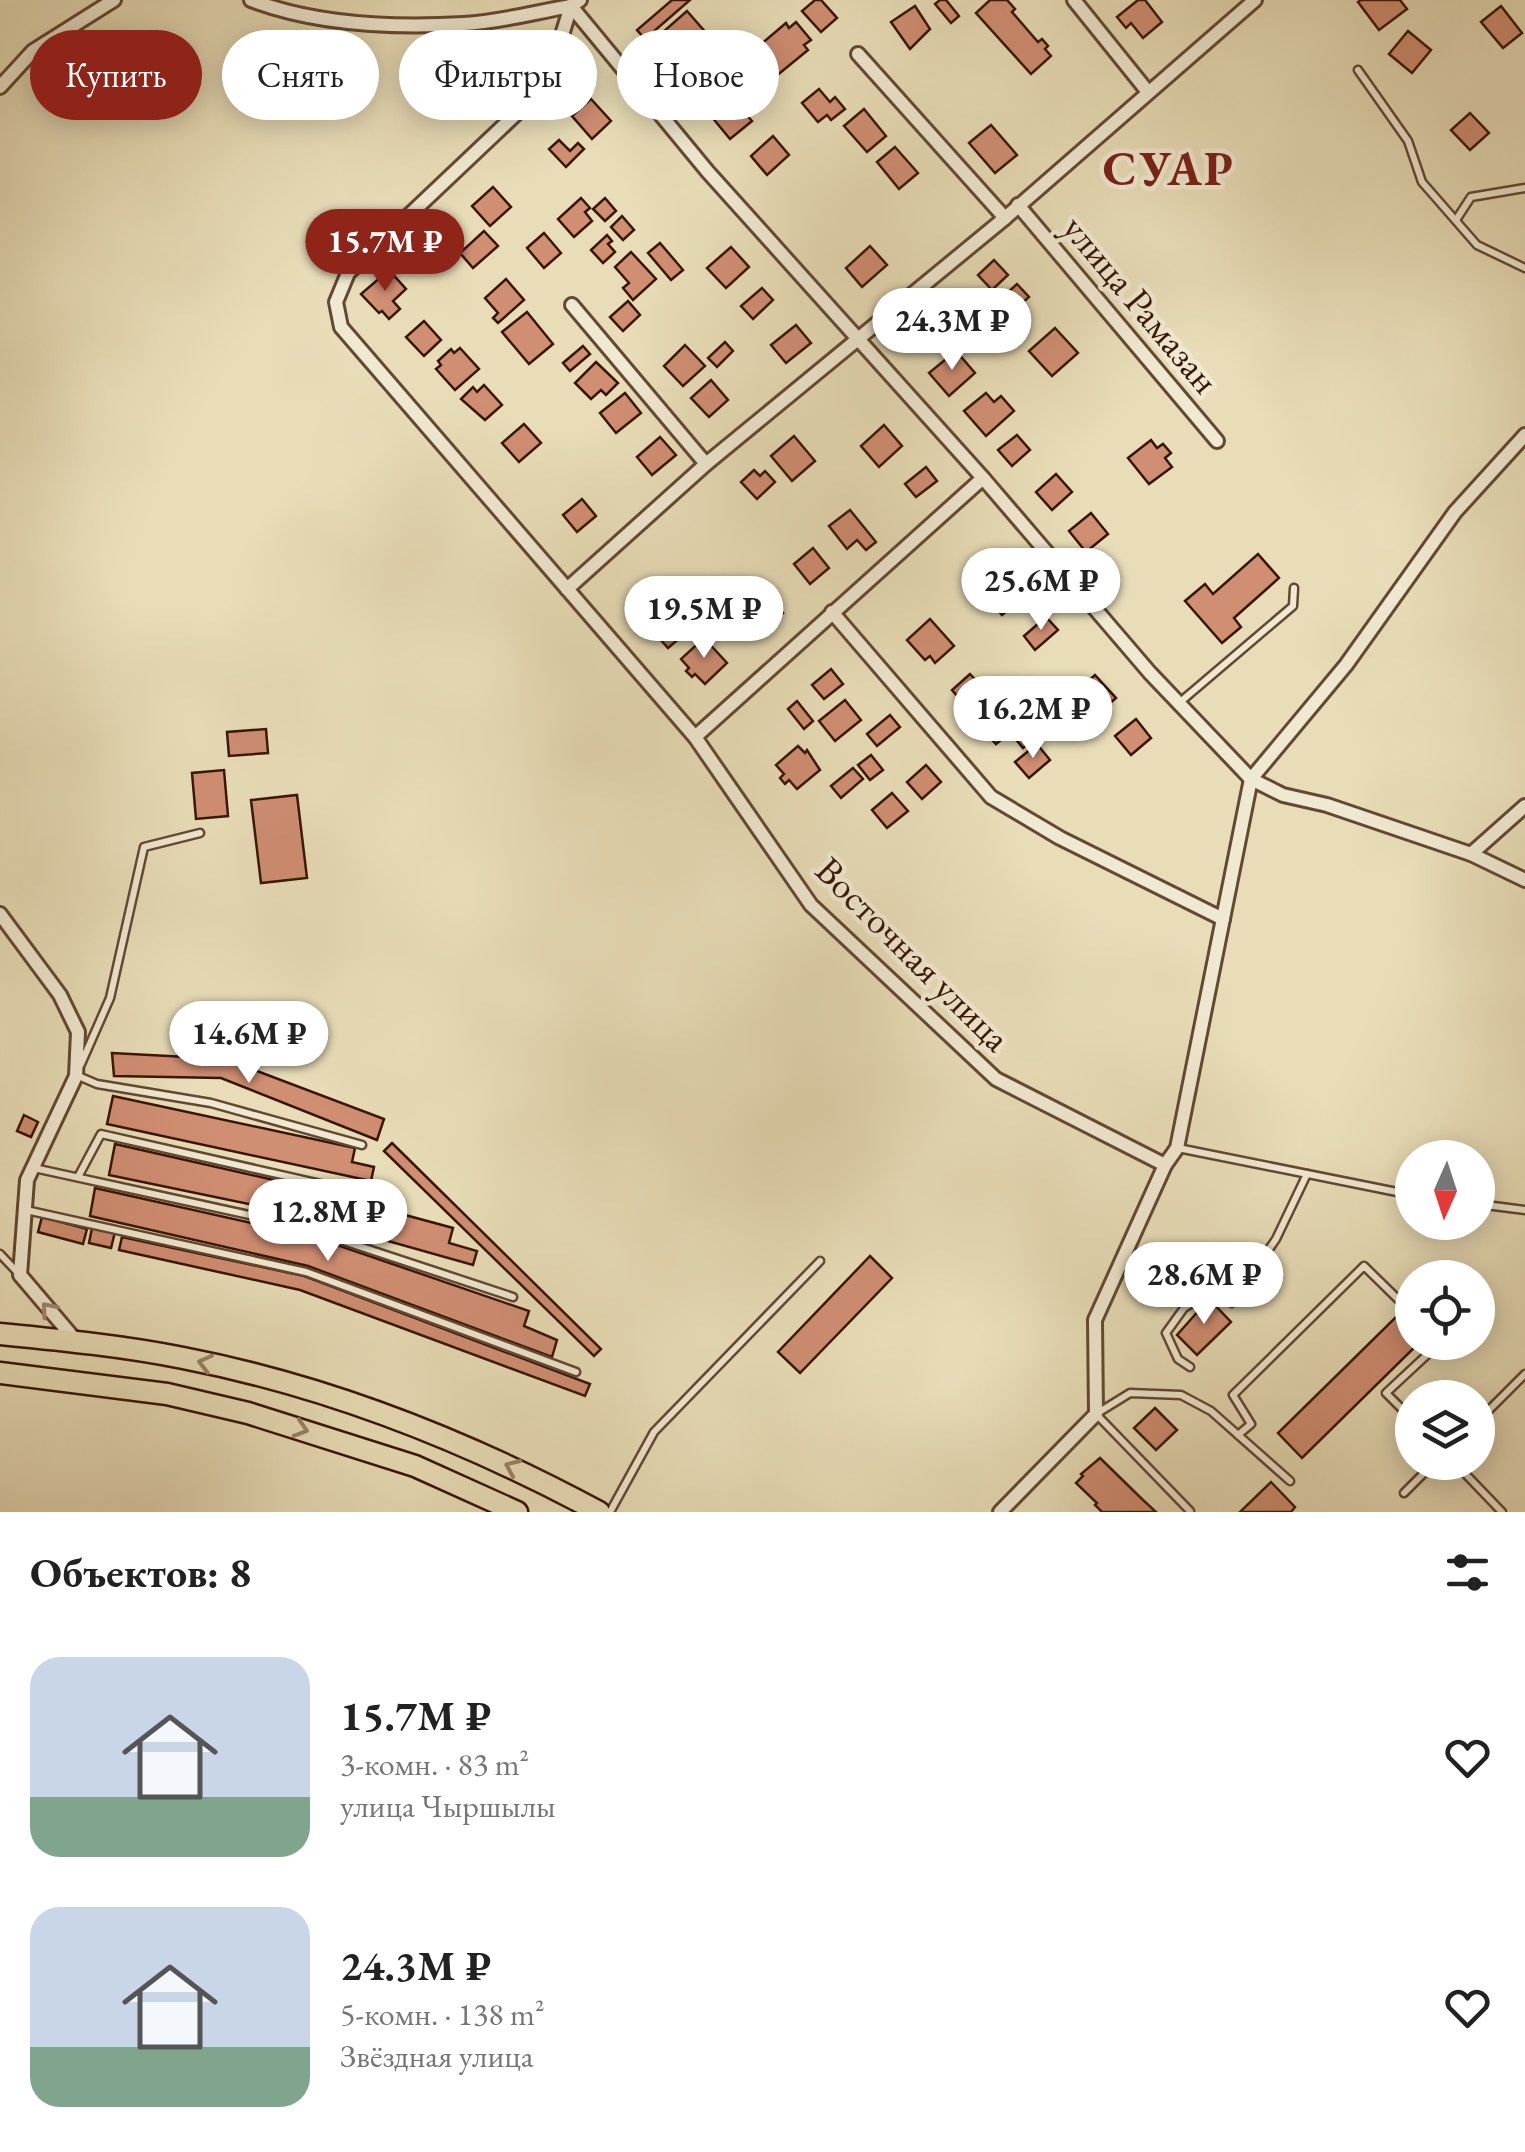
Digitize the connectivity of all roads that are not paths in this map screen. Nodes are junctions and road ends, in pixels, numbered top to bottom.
1 (114, 0) edge
2 (251, 0) edge
3 (1074, 0) edge
4 (1255, 0) edge
5 (576, 3) edge
6 (858, 54) dead end
7 (1358, 70) dead end
8 (0, 87) edge
9 (1148, 92) junction
10 (1525, 188) edge
11 (1018, 206) junction
12 (1006, 218) junction
13 (1456, 220) junction
14 (1525, 268) edge
15 (572, 305) dead end
16 (856, 340) junction
17 (1525, 436) edge
18 (1217, 441) dead end
19 (706, 464) junction
20 (984, 478) junction
21 (1294, 588) dead end
22 (567, 589) junction
23 (832, 612) junction
24 (1178, 704) junction
25 (695, 737) junction
26 (1250, 778) junction
27 (1525, 806) edge
28 (200, 834) dead end
29 (1471, 854) junction
30 (1525, 880) edge
31 (0, 914) edge
32 (1223, 919) junction
33 (76, 1076) junction
34 (362, 1145) dead end
35 (1177, 1148) junction
36 (1165, 1165) junction
37 (33, 1168) junction
38 (1307, 1174) junction
39 (78, 1177) junction
40 (1395, 1192) edge
41 (387, 1199) dead end
42 (1495, 1206) edge
43 (25, 1210) junction
44 (1525, 1210) edge
45 (0, 1254) edge
46 (820, 1261) dead end
47 (20, 1275) junction
48 (1395, 1296) edge
49 (513, 1297) dead end
50 (0, 1334) edge
51 (77, 1342) junction
52 (1421, 1360) edge
53 (1190, 1366) dead end
54 (0, 1372) edge
55 (576, 1372) dead end
56 (1525, 1374) edge
57 (1399, 1380) edge
58 (1395, 1384) edge
59 (1395, 1402) edge
60 (1495, 1404) edge
61 (1096, 1414) junction
62 (1238, 1435) junction
63 (1290, 1480) dead end
64 (1417, 1480) edge
65 (1471, 1480) edge
66 (1404, 1493) dead end
67 (1190, 1511) edge
68 (517, 1512) edge
69 (599, 1512) edge
70 (610, 1512) edge
71 (1000, 1512) edge
72 (1502, 1512) edge

1 - 8 street
2 - 5 street
3 - 9 street
4 - 9 street
5 - 16 street
5 - 22 street, Восточная улица
6 - 12 street, улица Рамазан
7 - 13 lane
9 - 11 street
10 - 13 lane
11 - 12 street
11 - 18 street, улица Рамазан
12 - 16 street
13 - 14 lane
15 - 19 street
16 - 19 street
16 - 20 street
17 - 26 street
19 - 22 street
20 - 23 street
20 - 24 street
21 - 24 lane
22 - 25 street, Восточная улица
23 - 25 street
23 - 32 street
24 - 26 street
25 - 36 street, Восточная улица
26 - 29 street
26 - 32 street
27 - 29 street
28 - 33 lane
29 - 30 street
31 - 33 street
32 - 35 street
33 - 34 lane
33 - 37 street
35 - 36 street
35 - 38 lane
36 - 61 street
37 - 39 lane
37 - 43 street
38 - 40 lane
38 - 53 lane
39 - 41 lane
39 - 49 lane
42 - 44 lane
43 - 47 street
43 - 55 lane
45 - 47 lane
46 - 70 lane
51 -> 47 street
48 - 62 lane
50 - 51 main road
69 -> 51 main road
52 - 57 lane
54 -> 68 main road
56 - 60 lane
58 - 59 lane
61 - 62 lane
61 - 67 lane
61 - 71 street
62 - 63 lane
64 - 66 lane
65 - 72 lane

